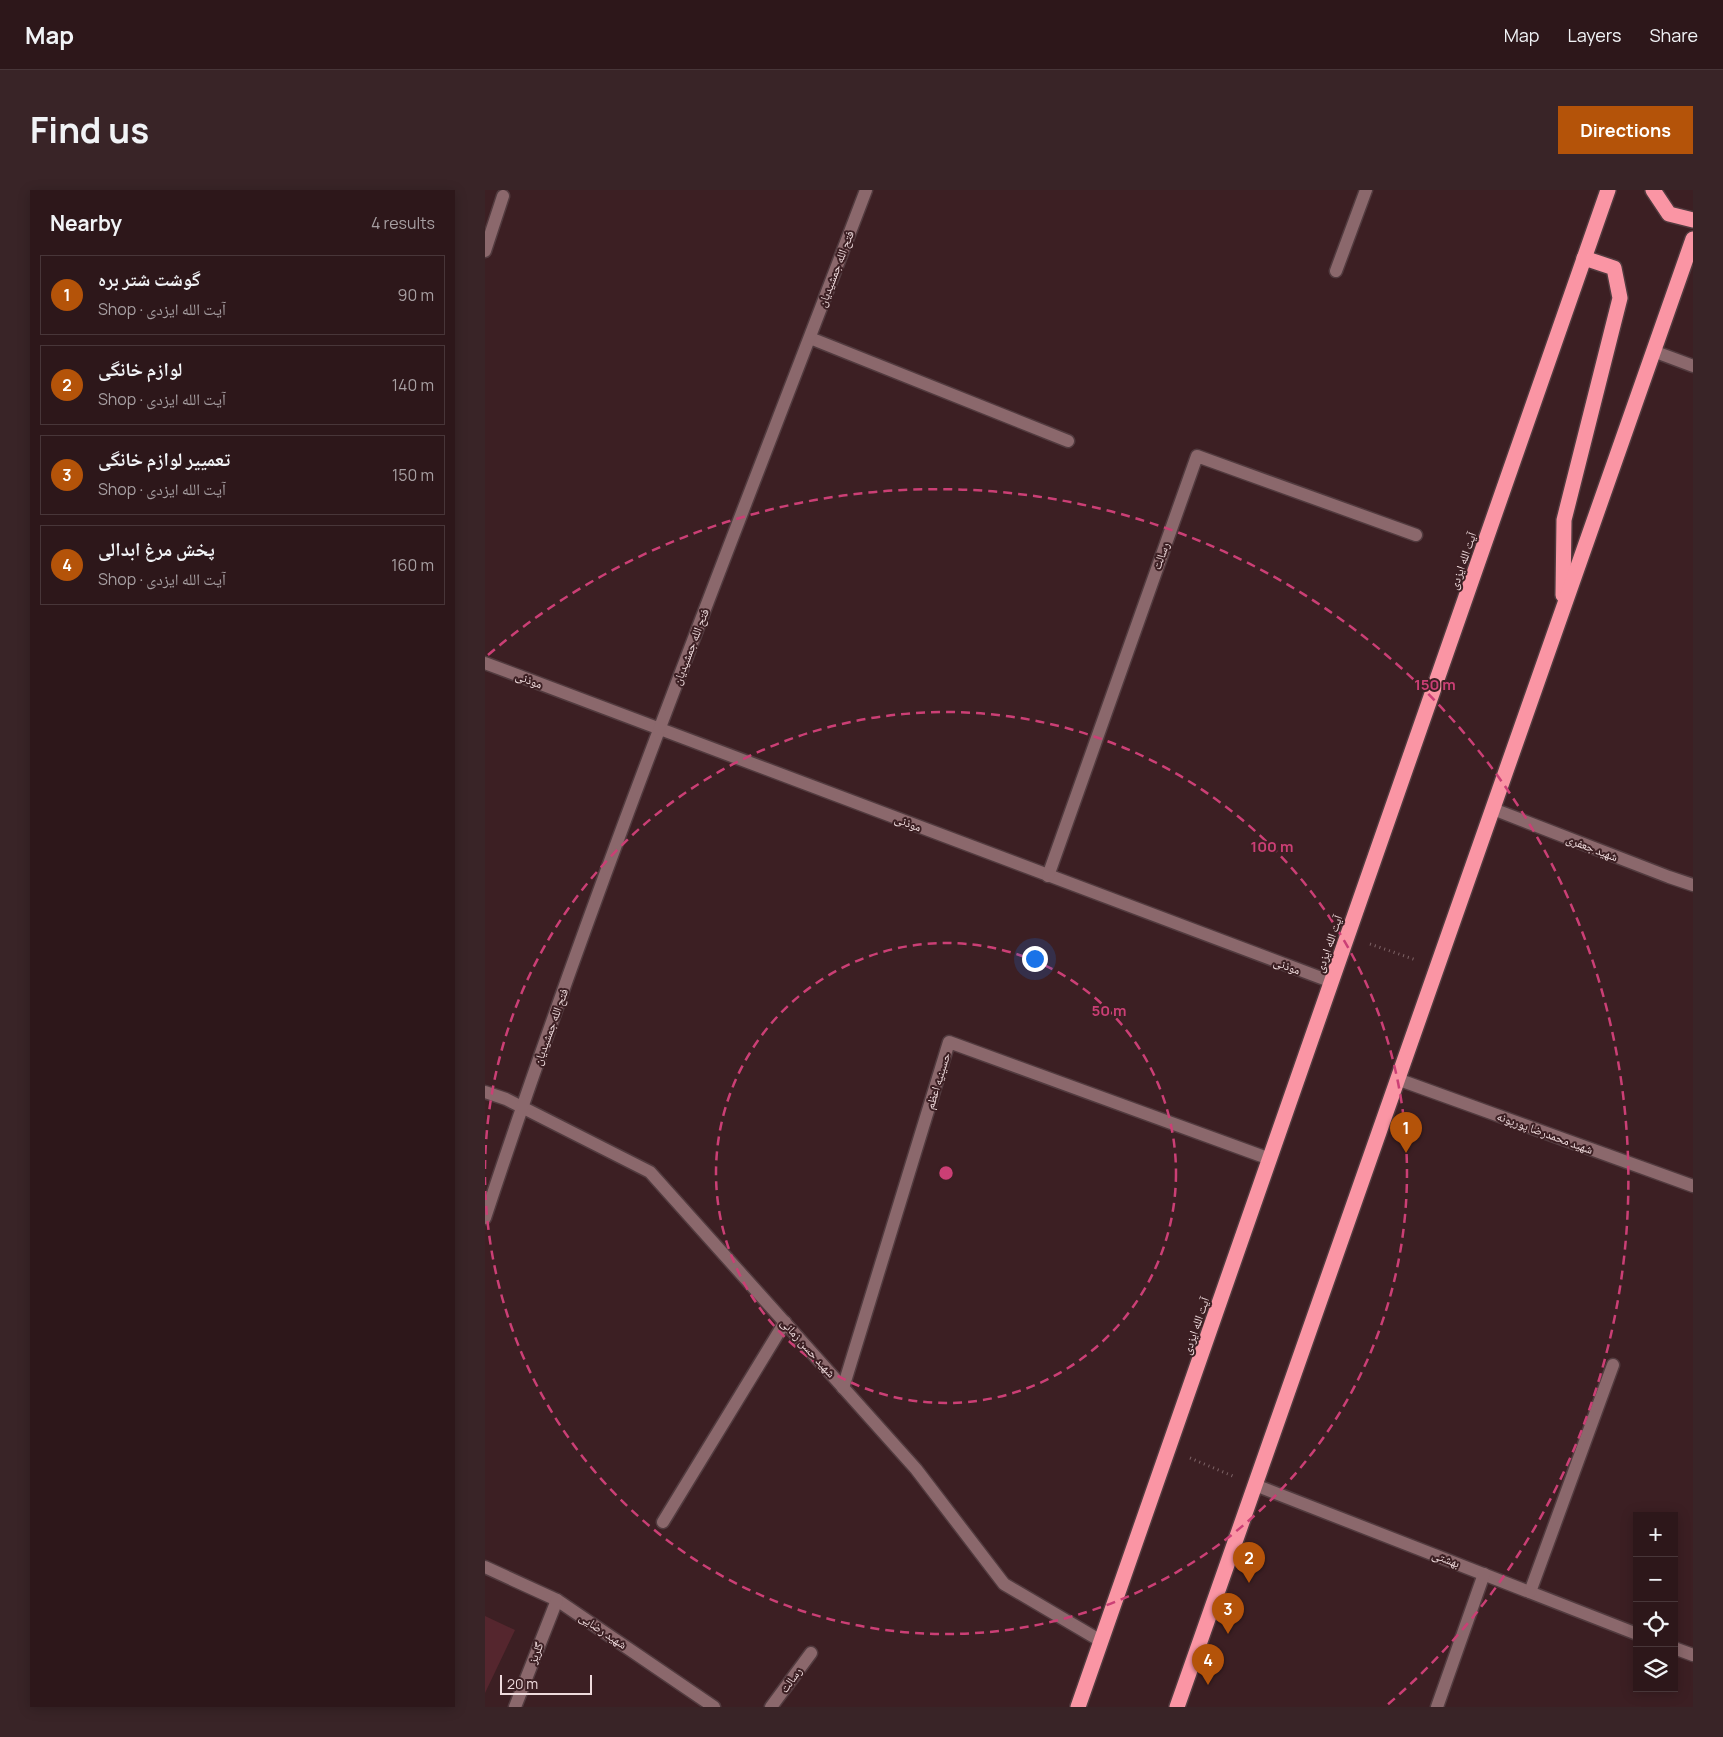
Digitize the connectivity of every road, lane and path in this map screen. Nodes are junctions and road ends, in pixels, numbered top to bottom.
1 (866, 190) edge
2 (1366, 190) edge
3 (1608, 190) edge
4 (1653, 190) edge
5 (503, 196) dead end
6 (1693, 220) edge
7 (1693, 238) edge
8 (485, 251) edge
9 (1585, 258) junction
10 (1336, 271) dead end
11 (810, 338) junction
12 (1653, 351) junction
13 (1693, 366) edge
14 (1068, 441) dead end
15 (1416, 535) dead end
16 (1562, 609) junction
17 (485, 663) edge
18 (659, 729) junction
19 (1493, 809) junction
20 (1048, 876) junction
21 (1693, 885) edge
22 (1348, 936) junction
23 (1437, 967) junction
24 (1332, 982) junction
25 (1397, 1079) junction
26 (485, 1092) edge
27 (522, 1106) junction
28 (1270, 1159) junction
29 (1693, 1186) edge
30 (485, 1218) edge
31 (785, 1322) junction
32 (1613, 1365) dead end
33 (843, 1388) junction
34 (1169, 1448) junction
35 (1255, 1485) junction
36 (663, 1522) dead end
37 (485, 1567) edge
38 (1484, 1574) junction
39 (1529, 1592) junction
40 (557, 1600) junction
41 (1633, 1632) edge
42 (1101, 1641) junction
43 (1678, 1649) edge
44 (811, 1653) dead end
45 (1693, 1655) edge
46 (515, 1707) edge
47 (714, 1707) edge
48 (771, 1707) edge
49 (1078, 1707) edge
50 (1177, 1707) edge
51 (1437, 1707) edge

1 - 11 street, فتح الله جمشیدیان
2 - 10 street
3 - 9 highway, آیت الله ایزدی
4 - 6 highway
5 - 8 street
7 - 12 highway
9 - 16 highway
9 - 22 highway, آیت الله ایزدی
11 - 14 street
11 - 18 street, فتح الله جمشیدیان
12 - 13 street
12 - 16 highway
15 - 20 street, رسالت
16 - 19 highway
17 - 18 street, موذنی
18 - 20 street, موذنی
18 - 27 street, فتح الله جمشیدیان
19 - 21 street, شهید جعفری
19 - 23 highway
20 - 24 street, موذنی
22 - 23 path
22 - 24 highway, آیت الله ایزدی
23 - 25 highway
24 - 28 highway, آیت الله ایزدی
25 - 29 street, شهید محمدرضا پورپونه
25 - 35 highway
26 - 27 street, شهید حسن زمانی
27 - 30 street, فتح الله جمشیدیان
27 - 31 street, شهید حسن زمانی
28 - 33 street, حسینیه اعظم
28 - 34 highway, آیت الله ایزدی
31 - 33 street, شهید حسن زمانی
31 - 36 street
32 - 39 street
33 - 42 street, شهید حسن زمانی
34 - 35 path
34 - 42 highway, آیت الله ایزدی
35 - 38 street, بهشتی
35 - 50 highway
37 - 40 street, شهید رضایی
38 - 39 street, بهشتی
38 - 51 street
39 - 41 street, بهشتی
40 - 46 street, گلریز
40 - 47 street, شهید رضایی
42 - 49 highway, آیت الله ایزدی
43 - 45 street
44 - 48 street, رسالت

